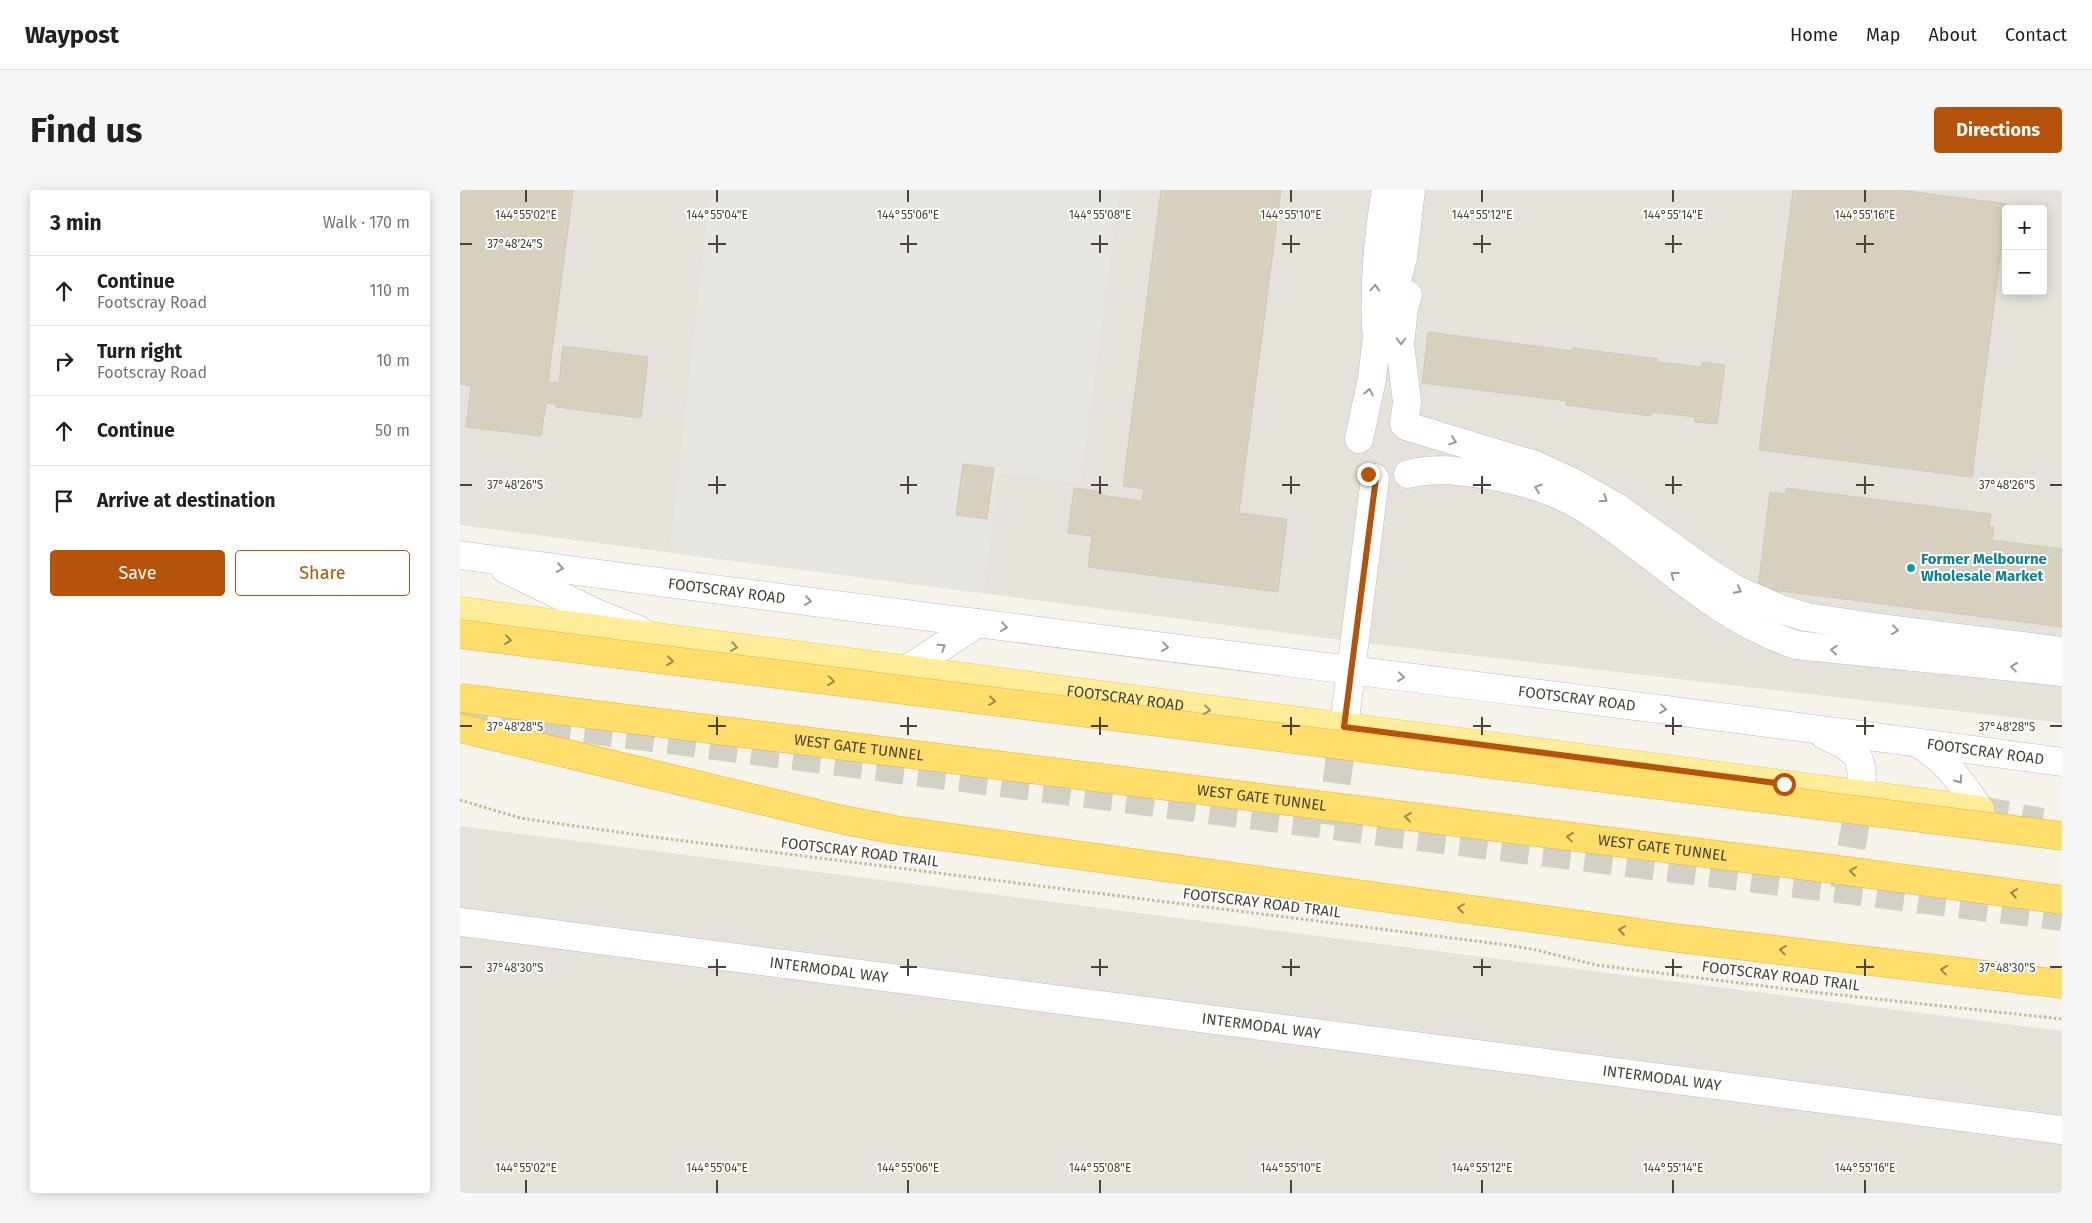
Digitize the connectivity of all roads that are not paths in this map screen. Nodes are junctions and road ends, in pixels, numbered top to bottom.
1 (1386, 190) edge
2 (1411, 190) edge
3 (1425, 190) edge
4 (1377, 337) junction
5 (1405, 425) junction
6 (1359, 439) junction
7 (1408, 474) junction
8 (1376, 478) junction
9 (468, 556) edge
10 (460, 611) edge
11 (978, 624) junction
12 (460, 634) edge
13 (655, 636) junction
14 (2062, 651) edge
15 (906, 670) junction
16 (1352, 671) junction
17 (2062, 672) edge
18 (460, 698) edge
19 (1344, 727) junction
20 (1801, 727) junction
21 (460, 728) edge
22 (1908, 741) junction
23 (2062, 762) edge
24 (1861, 794) junction
25 (1980, 810) joint
26 (2062, 836) edge
27 (2062, 900) edge
28 (460, 922) edge
29 (2062, 984) edge
30 (2062, 1130) edge

4 -> 1 street
2 - 4 street
3 -> 5 street
6 -> 4 street
5 - 6 street
5 - 7 street
5 -> 14 street
6 - 8 street
7 - 8 street
17 -> 7 street
8 - 16 street
9 -> 11 street, FOOTSCRAY ROAD
9 - 13 street, FOOTSCRAY ROAD
10 - 13 main road, FOOTSCRAY ROAD
15 -> 11 street
11 -> 16 street, FOOTSCRAY ROAD
12 -> 26 highway, bridge
13 -> 15 main road, FOOTSCRAY ROAD
15 -> 19 main road, FOOTSCRAY ROAD
16 - 19 street
16 -> 20 street, FOOTSCRAY ROAD
27 -> 18 highway, WEST GATE TUNNEL, bridge
19 - 24 main road, FOOTSCRAY ROAD
20 - 22 street, FOOTSCRAY ROAD
20 - 24 street, FOOTSCRAY ROAD
29 -> 21 highway
22 - 23 street, FOOTSCRAY ROAD
22 -> 25 street, FOOTSCRAY ROAD
24 - 25 main road, FOOTSCRAY ROAD
28 - 30 street, INTERMODAL WAY

